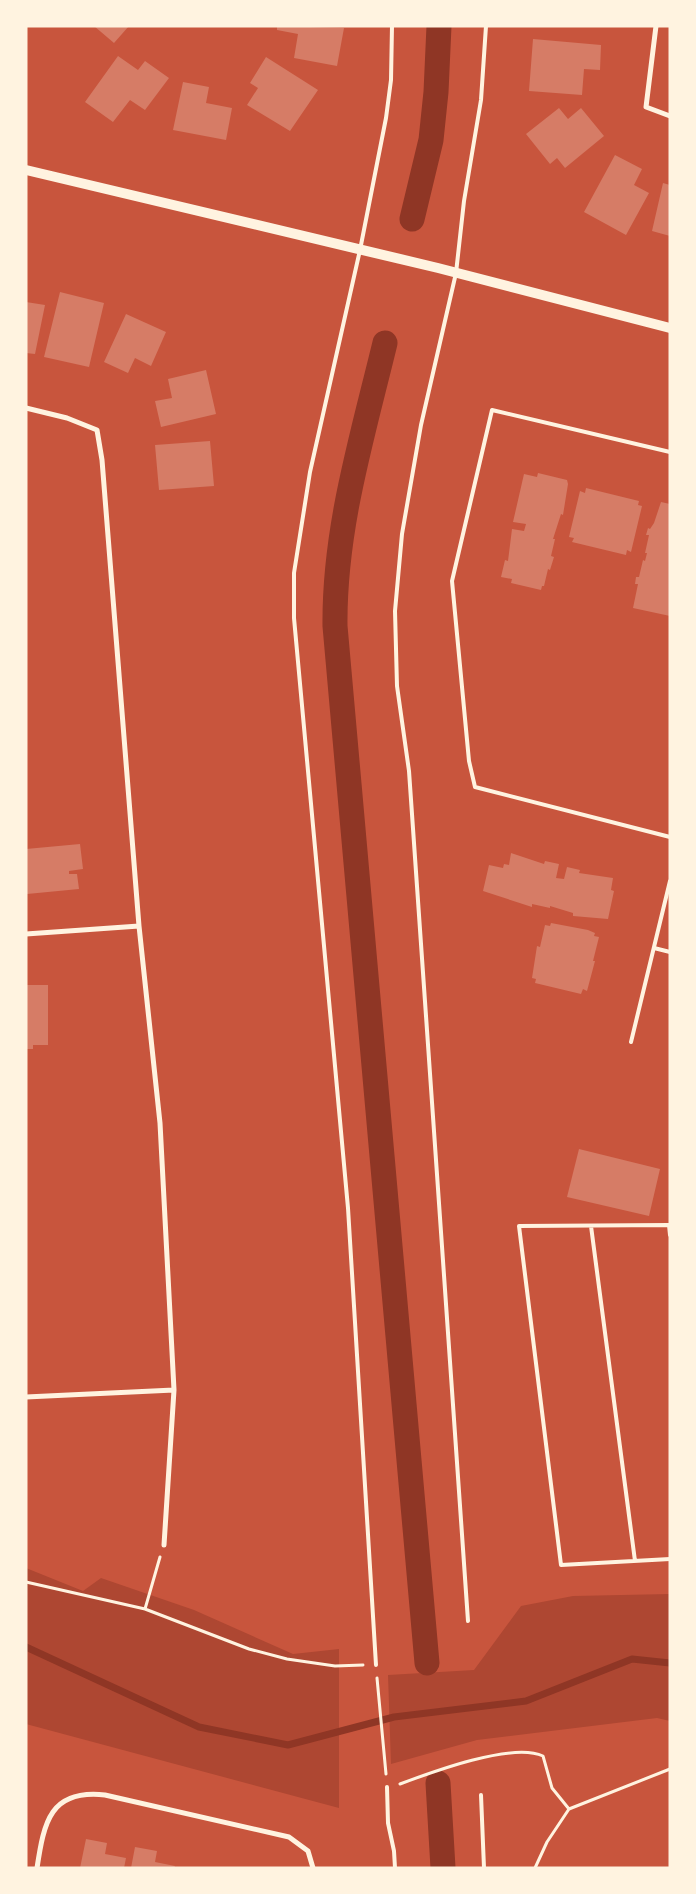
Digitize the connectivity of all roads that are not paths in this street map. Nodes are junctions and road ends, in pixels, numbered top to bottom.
1 (392, 26) edge
2 (486, 26) edge
3 (656, 26) edge
4 (670, 116) edge
5 (26, 170) edge
6 (360, 250) junction
7 (456, 273) junction
8 (670, 328) edge
9 (26, 408) edge
10 (670, 452) edge
11 (670, 837) edge
12 (670, 881) edge
13 (140, 926) junction
14 (26, 934) edge
15 (654, 948) junction
16 (670, 952) edge
17 (631, 1042) dead end
18 (669, 1223) edge
19 (591, 1226) junction
20 (670, 1235) edge
21 (174, 1390) junction
22 (26, 1396) edge
23 (164, 1545) road end
24 (670, 1559) edge
25 (635, 1561) junction
26 (468, 1621) dead end
27 (376, 1665) road end
28 (387, 1787) road end
29 (480, 1794) dead end
30 (37, 1868) edge
31 (313, 1868) edge
32 (395, 1868) edge
33 (484, 1868) edge

1 - 6 lane
2 - 7 lane
3 - 4 street
5 - 6 main road
6 - 7 main road
6 - 27 lane
7 - 8 main road
7 - 26 lane
9 - 13 street
10 - 11 lane
12 - 15 lane
13 - 14 street
13 - 21 street
15 - 16 lane
15 - 17 lane
18 - 19 lane
18 - 20 lane
19 - 25 lane
19 - 25 lane
21 - 22 street
21 - 23 street
24 - 25 lane
28 - 32 lane
29 - 33 lane
30 - 31 street

